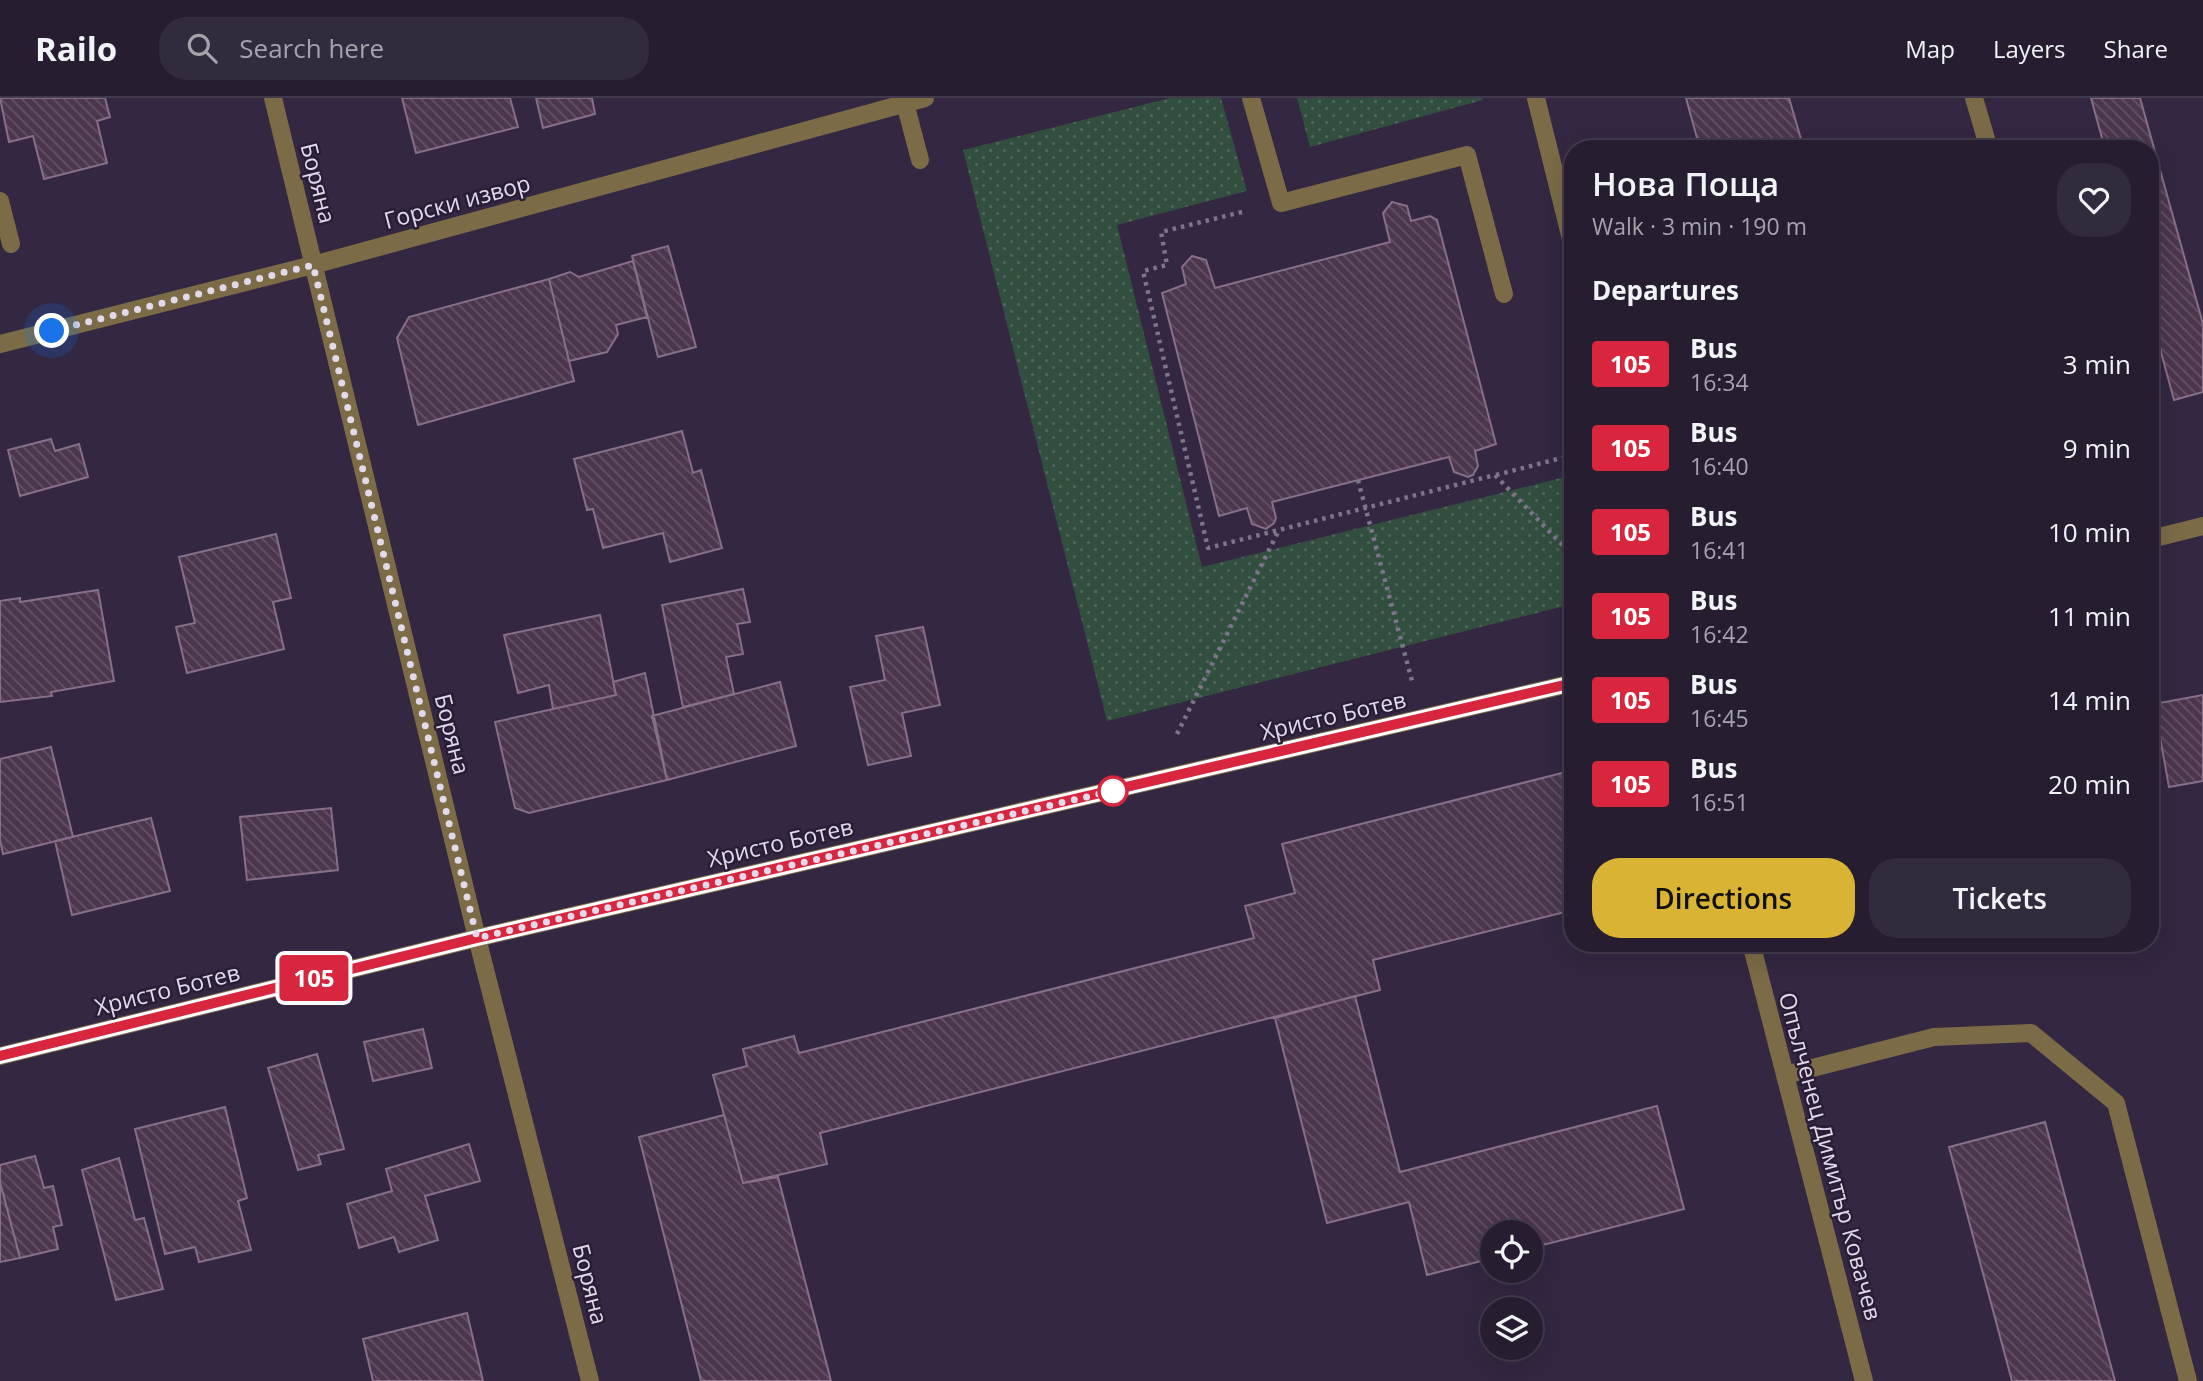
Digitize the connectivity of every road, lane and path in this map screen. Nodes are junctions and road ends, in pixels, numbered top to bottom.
1 (273, 98) edge
2 (925, 98) edge
3 (1251, 98) edge
4 (1536, 98) edge
5 (1974, 98) edge
6 (905, 103) junction
7 (1986, 140) edge
8 (920, 160) dead end
9 (0, 201) edge
10 (1280, 203) junction
11 (1564, 211) edge
12 (11, 244) dead end
13 (313, 265) junction
14 (1504, 294) dead end
15 (0, 344) edge
16 (1564, 457) edge
17 (1495, 475) junction
18 (1357, 480) dead end
19 (1365, 509) junction
20 (2203, 526) edge
21 (1278, 531) junction
22 (2159, 537) edge
23 (1564, 547) edge
24 (1402, 647) dead end
25 (1564, 685) edge
26 (1152, 782) junction
27 (477, 938) junction
28 (1753, 952) edge
29 (0, 1056) edge
30 (1785, 1074) junction
31 (590, 1381) edge
32 (1864, 1381) edge
33 (2188, 1381) edge

1 - 13 street, Боряна
2 - 6 street, Горски извор
3 - 10 street
4 - 11 street
5 - 7 street
6 - 8 street
6 - 13 street, Горски извор
9 - 12 street
10 - 14 street
10 - 21 path
13 - 15 street, Горски извор
13 - 27 street, Боряна
16 - 17 path
17 - 19 path
17 - 23 path
18 - 19 path
19 - 21 path
19 - 24 path
20 - 22 street
21 - 26 path
25 - 26 street, Христо Ботев
26 - 27 street, Христо Ботев
27 - 29 street, Христо Ботев
27 - 31 street, Боряна
28 - 30 street, Опълченец Димитър Ковачев
30 - 32 street, Опълченец Димитър Ковачев
30 - 33 street

